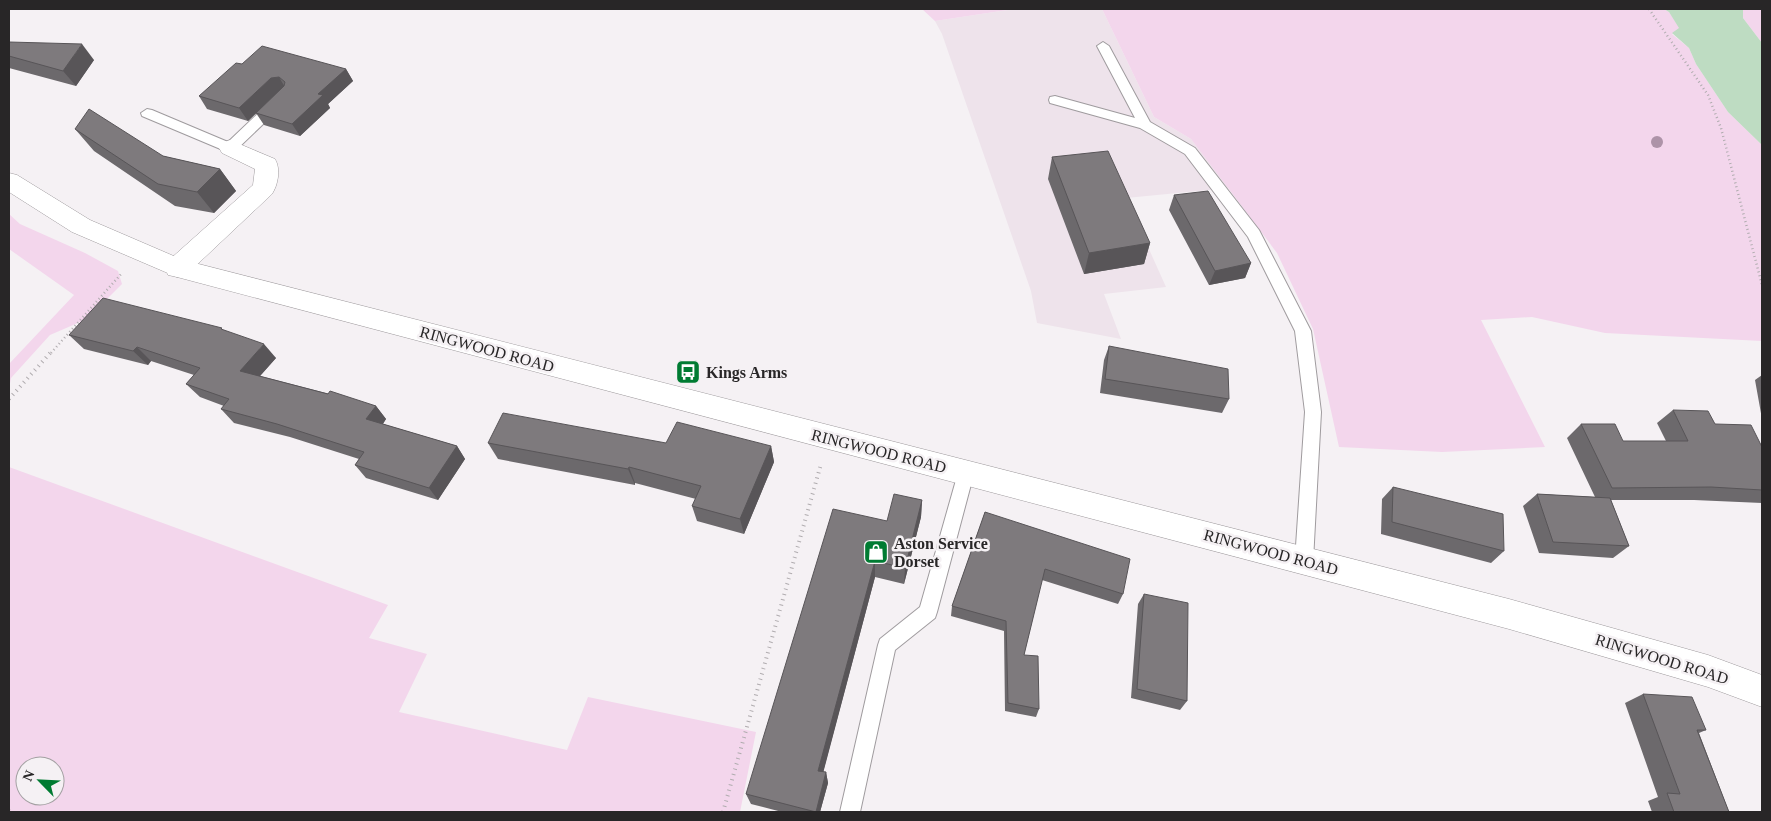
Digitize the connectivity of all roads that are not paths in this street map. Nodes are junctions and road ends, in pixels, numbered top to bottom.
1 (1103, 46) dead end
2 (285, 95) edge
3 (1056, 100) dead end
4 (147, 113) dead end
5 (1146, 125) junction
6 (230, 148) junction
7 (9, 181) edge
8 (177, 268) junction
9 (966, 473) junction
10 (1304, 561) junction
11 (1762, 691) edge
12 (850, 812) edge

1 - 5 lane
2 - 6 lane
3 - 5 lane
4 - 6 lane
5 - 10 lane
6 - 8 main road
7 - 8 main road, RINGWOOD ROAD
8 - 9 main road, RINGWOOD ROAD
9 - 10 main road, RINGWOOD ROAD
9 - 12 lane
10 - 11 main road, RINGWOOD ROAD

